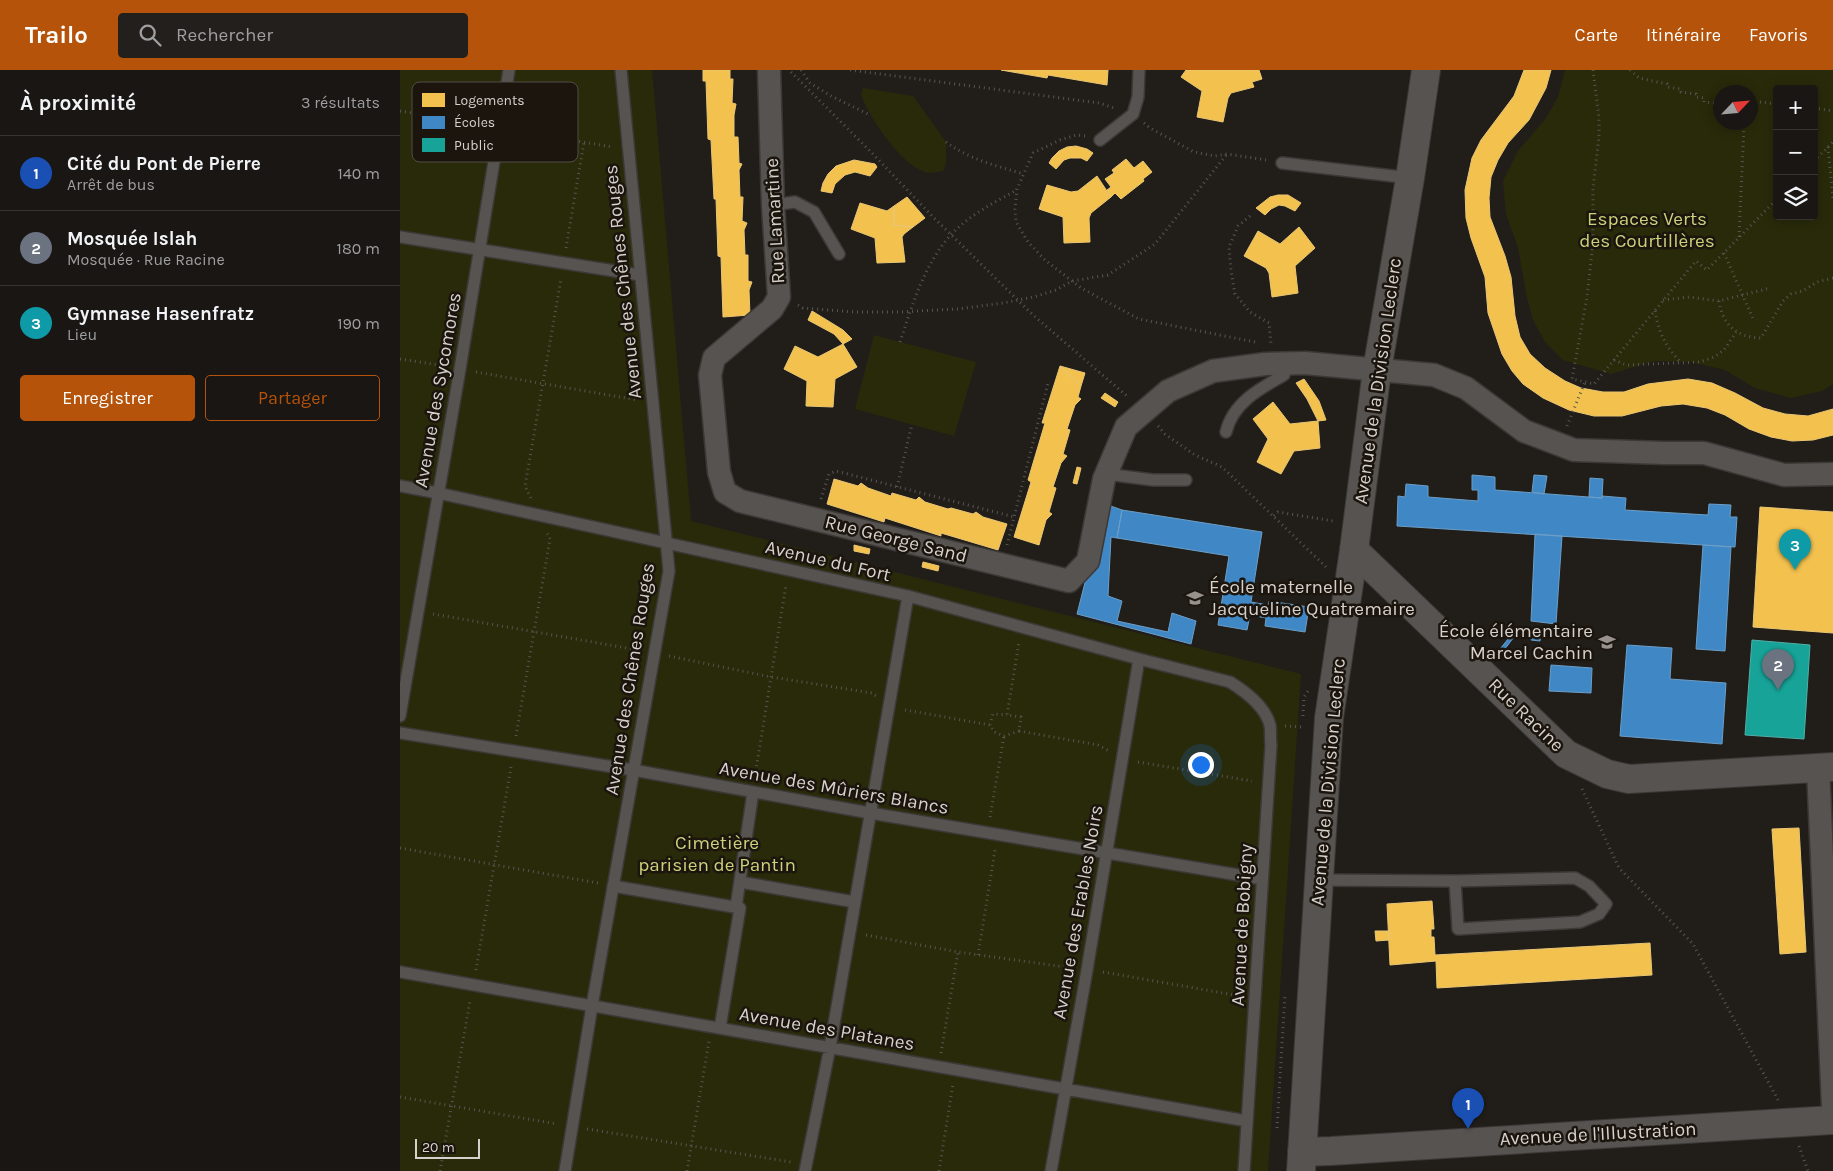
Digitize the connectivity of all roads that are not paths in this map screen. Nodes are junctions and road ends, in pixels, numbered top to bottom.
1 (621, 70) edge
2 (770, 70) edge
3 (1139, 70) edge
4 (1426, 70) edge
5 (1100, 140) road end
6 (494, 162) edge
7 (1282, 163) road end
8 (1410, 178) junction
9 (773, 205) junction
10 (400, 237) edge
11 (479, 250) junction
12 (839, 254) dead end
13 (640, 275) junction
14 (1281, 364) junction
15 (1377, 370) junction
16 (1226, 432) dead end
17 (1106, 474) junction
18 (1833, 474) edge
19 (1186, 480) dead end
20 (400, 486) edge
21 (725, 492) joint
22 (438, 493) junction
23 (667, 543) junction
24 (1355, 543) junction
25 (908, 596) junction
26 (1139, 659) junction
27 (1243, 690) joint
28 (400, 716) edge
29 (400, 733) edge
30 (1826, 768) edge
31 (633, 770) junction
32 (753, 792) junction
33 (870, 813) junction
34 (1107, 852) junction
35 (1262, 879) junction
36 (1319, 880) junction
37 (1455, 880) junction
38 (740, 882) junction
39 (613, 886) junction
40 (854, 902) junction
41 (1828, 906) edge
42 (736, 907) junction
43 (400, 972) edge
44 (592, 1006) junction
45 (716, 1027) junction
46 (830, 1047) junction
47 (1066, 1089) junction
48 (1833, 1105) edge
49 (1833, 1120) edge
50 (1247, 1121) junction
51 (1302, 1161) edge
52 (806, 1168) edge
53 (565, 1171) edge
54 (1051, 1171) edge
55 (1244, 1171) edge

1 - 13 lane, Avenue des Chênes Rouges
2 - 9 street, Rue Lamartine
3 - 5 lane
4 - 8 main road, Avenue de la Division Leclerc
6 - 11 lane, Avenue des Sycomores
7 - 8 lane
8 - 15 main road, Avenue de la Division Leclerc
9 - 12 lane
9 - 21 street, Rue Lamartine
10 - 11 lane
11 - 13 lane
11 - 22 lane, Avenue des Sycomores
13 - 23 lane, Avenue des Chênes Rouges
14 - 15 street
14 - 16 lane
14 - 17 street
15 - 18 street
15 - 24 main road, Avenue de la Division Leclerc
17 - 19 lane
17 - 21 street, Rue George Sand
20 - 22 lane, Avenue du Fort
22 - 23 lane, Avenue du Fort
22 - 28 lane, Avenue des Sycomores
23 - 25 lane, Avenue du Fort
23 - 31 lane, Avenue des Chênes Rouges
24 - 30 main road, Rue Racine
24 - 36 main road, Avenue de la Division Leclerc
25 - 26 lane, Avenue du Fort
25 - 33 lane
26 - 27 lane, Avenue du Fort
26 - 34 lane, Avenue des Erables Noirs
27 - 35 lane, Avenue de Bobigny
29 - 31 lane, Avenue des Mûriers Blancs
30 - 41 street
31 - 32 lane, Avenue des Mûriers Blancs
31 - 39 lane, Avenue des Chênes Rouges
32 - 33 lane, Avenue des Mûriers Blancs
32 - 38 lane
33 - 34 lane, Avenue des Mûriers Blancs
33 - 40 lane
34 - 35 lane, Avenue des Mûriers Blancs
34 - 47 lane, Avenue des Erables Noirs
35 - 50 lane, Avenue de Bobigny
36 - 37 lane
36 - 51 main road, Avenue de la Division Leclerc
37 - 37 lane
38 - 40 lane
38 - 42 lane
39 - 42 lane
39 - 44 lane, Avenue des Chênes Rouges
40 - 46 lane
41 - 48 street
42 - 45 lane
43 - 44 lane, Avenue des Platanes
44 - 45 lane, Avenue des Platanes
44 - 53 lane, Avenue des Chênes Rouges
45 - 46 lane, Avenue des Platanes
46 - 47 lane, Avenue des Platanes
46 - 52 lane
47 - 50 lane, Avenue des Platanes
47 - 54 lane, Avenue des Erables Noirs
49 - 51 main road, Avenue de l'Illustration
50 - 55 lane, Avenue de Bobigny

